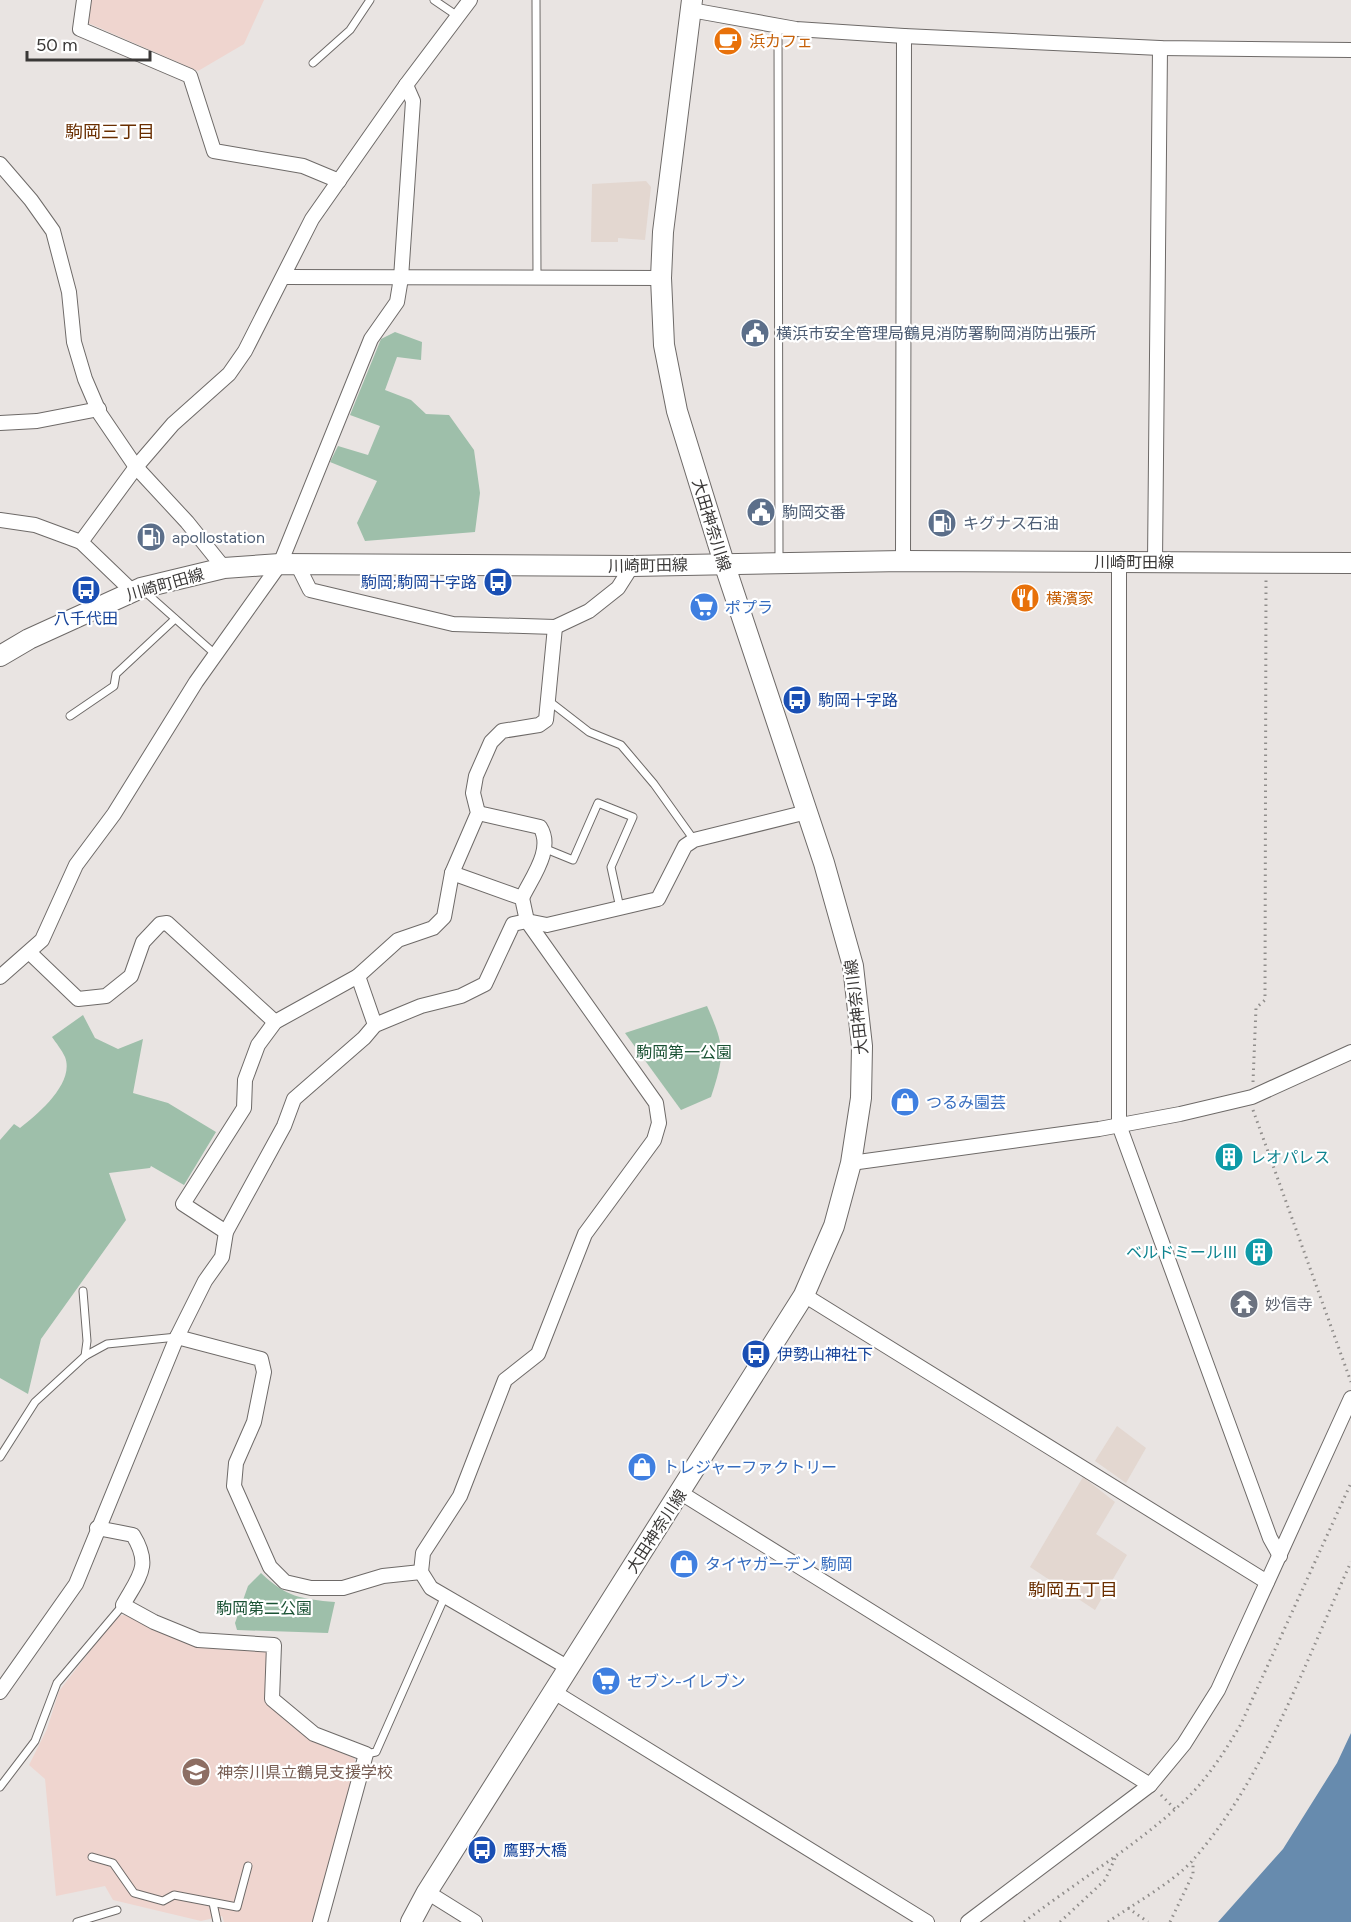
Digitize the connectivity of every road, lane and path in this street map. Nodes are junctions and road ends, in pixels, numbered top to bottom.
1 (84, 0) edge
2 (370, 0) edge
3 (434, 0) edge
4 (470, 0) edge
5 (536, 0) edge
6 (691, 5) edge
7 (459, 17) junction
8 (778, 26) junction
9 (904, 36) junction
10 (1160, 48) junction
11 (1351, 50) edge
12 (313, 63) dead end
13 (406, 85) junction
14 (0, 164) edge
15 (339, 181) junction
16 (284, 277) junction
17 (401, 278) junction
18 (537, 278) junction
19 (661, 278) junction
20 (99, 410) junction
21 (0, 423) edge
22 (136, 467) junction
23 (0, 520) edge
24 (81, 542) junction
25 (903, 561) junction
26 (1119, 562) junction
27 (1155, 562) junction
28 (724, 563) junction
29 (780, 563) junction
30 (1274, 563) junction
31 (1351, 563) edge
32 (288, 564) junction
33 (632, 566) junction
34 (224, 568) junction
35 (137, 589) junction
36 (175, 619) junction
37 (555, 627) junction
38 (215, 654) junction
39 (0, 656) edge
40 (549, 701) junction
41 (70, 716) dead end
42 (807, 812) junction
43 (478, 813) junction
44 (694, 840) junction
45 (546, 849) junction
46 (452, 873) junction
47 (522, 898) junction
48 (620, 908) junction
49 (527, 921) junction
50 (30, 953) junction
51 (358, 976) junction
52 (0, 977) edge
53 (275, 1022) junction
54 (375, 1025) junction
55 (1351, 1052) edge
56 (1252, 1097) junction
57 (1119, 1125) junction
58 (851, 1163) junction
59 (226, 1232) junction
60 (83, 1291) dead end
61 (804, 1295) junction
62 (177, 1337) junction
63 (85, 1356) junction
64 (1351, 1382) edge
65 (1351, 1398) edge
66 (0, 1457) edge
67 (1351, 1483) edge
68 (681, 1493) junction
69 (97, 1528) junction
70 (1280, 1556) junction
71 (1351, 1562) edge
72 (421, 1572) junction
73 (1267, 1582) junction
74 (445, 1596) junction
75 (123, 1605) junction
76 (567, 1667) junction
77 (0, 1692) edge
78 (554, 1692) junction
79 (366, 1754) junction
80 (0, 1787) edge
81 (1153, 1788) junction
82 (1175, 1809) junction
83 (1117, 1853) junction
84 (92, 1857) dead end
85 (1192, 1861) junction
86 (248, 1866) dead end
87 (427, 1892) junction
88 (213, 1903) junction
89 (1128, 1908) junction
90 (117, 1910) dead end
91 (77, 1922) edge
92 (217, 1922) edge
93 (320, 1922) edge
94 (411, 1922) edge
95 (476, 1922) edge
96 (927, 1922) edge
97 (968, 1922) edge
98 (1024, 1922) edge
99 (1060, 1922) edge
100 (1108, 1922) edge
101 (1148, 1922) edge
102 (1170, 1922) edge

1 - 15 street
2 - 12 lane
3 - 7 lane
4 - 7 street
5 - 18 lane
6 - 8 street
6 - 19 main road, 大田神奈川線
7 - 13 street
8 - 9 street
8 - 29 lane
9 - 10 street
9 - 25 street
10 - 11 street
10 - 27 street
13 - 15 street
13 - 17 street
14 - 20 street
15 - 16 street
16 - 17 street
16 - 22 street
17 - 18 street
17 - 32 street
18 - 19 street
19 - 28 main road, 大田神奈川線
20 - 21 street
20 - 22 street
22 - 24 street
22 - 34 street
23 - 24 street
24 - 35 street
25 - 26 main road, 川崎町田線
25 - 29 main road, 川崎町田線
26 - 27 main road, 川崎町田線
26 - 57 street
27 - 30 main road, 川崎町田線
28 - 29 main road, 川崎町田線
28 - 33 main road, 川崎町田線
28 - 42 main road, 大田神奈川線
30 - 31 main road, 川崎町田線
30 - 56 path
32 - 33 main road, 川崎町田線
32 - 34 main road, 川崎町田線
32 - 37 street
32 - 38 street
33 - 37 street
34 - 35 main road, 川崎町田線
35 - 36 lane
35 - 39 main road, 川崎町田線
36 - 38 lane
36 - 41 lane
37 - 40 street
38 - 50 street
40 - 43 street
40 - 44 lane
42 - 44 street
42 - 58 main road, 大田神奈川線
43 - 45 street
43 - 46 street
44 - 48 street
45 - 47 street
45 - 48 lane
46 - 47 street
46 - 51 street
47 - 49 street
48 - 49 street
49 - 54 street
49 - 72 street
50 - 52 street
50 - 53 street
51 - 53 street
51 - 54 street
53 - 59 street
54 - 59 street
55 - 56 street
56 - 57 street
56 - 64 path
57 - 58 street
57 - 70 street
58 - 61 main road, 大田神奈川線
59 - 62 street
60 - 63 lane
61 - 68 main road, 大田神奈川線
61 - 73 street
62 - 63 lane
62 - 69 street
62 - 72 street
63 - 66 lane
65 - 70 street
67 - 82 path
68 - 76 main road, 大田神奈川線
68 - 81 street
69 - 75 street
69 - 77 street
70 - 73 street
71 - 85 path
72 - 74 street
73 - 81 street
74 - 76 street
74 - 79 lane
75 - 79 street
75 - 80 lane
76 - 78 main road, 大田神奈川線
78 - 87 main road, 大田神奈川線
78 - 96 street
79 - 93 street
81 - 82 path
81 - 97 street
82 - 83 path
83 - 98 path
83 - 99 path
84 - 88 lane
85 - 89 path
85 - 102 path
86 - 88 lane
87 - 94 main road, 大田神奈川線
87 - 95 street
88 - 92 lane
89 - 100 path
89 - 101 path
90 - 91 lane

